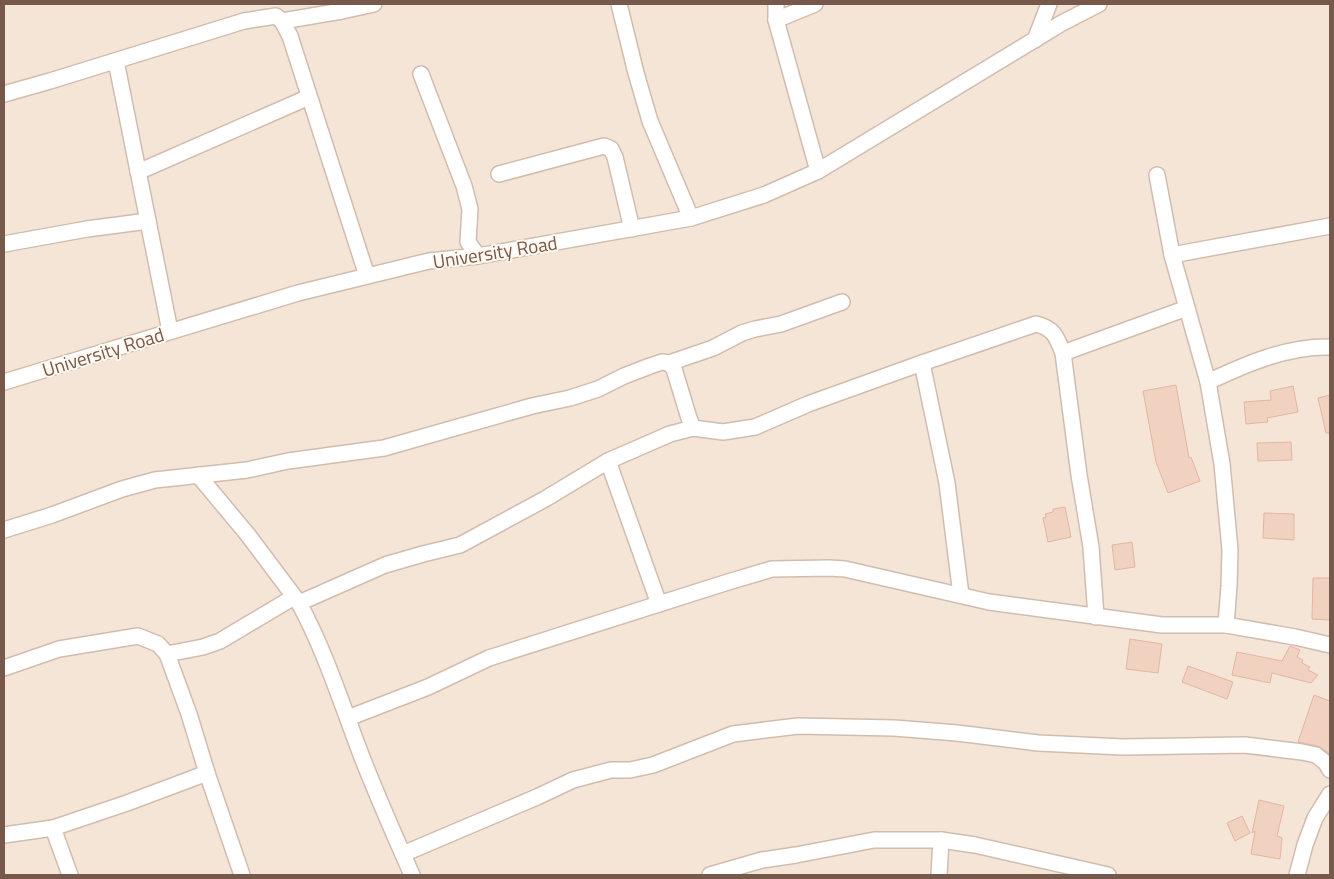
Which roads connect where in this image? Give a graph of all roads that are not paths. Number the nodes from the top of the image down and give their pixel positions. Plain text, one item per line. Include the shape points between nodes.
1 (374, 4) edge
2 (619, 4) edge
3 (776, 4) edge
4 (815, 4) edge
5 (1049, 4) edge
6 (1099, 4) edge
7 (776, 20) junction
8 (282, 21) junction
9 (1035, 40) junction
10 (116, 61) junction
11 (421, 74) dead end
12 (4, 94) edge
13 (309, 97) junction
14 (818, 171) junction
15 (138, 172) junction
16 (498, 174) dead end
17 (1157, 175) dead end
18 (691, 218) junction
19 (148, 222) junction
20 (1330, 226) edge
21 (632, 229) junction
22 (4, 244) edge
23 (1172, 255) junction
24 (478, 256) junction
25 (367, 276) junction
26 (842, 302) dead end
27 (1187, 308) junction
28 (170, 331) junction
29 (1330, 347) edge
30 (1064, 353) junction
31 (669, 363) junction
32 (922, 363) junction
33 (4, 382) edge
34 (1208, 382) junction
35 (693, 428) junction
36 (608, 461) junction
37 (198, 475) junction
38 (4, 530) edge
39 (961, 595) junction
40 (297, 600) junction
41 (659, 604) junction
42 (1096, 616) junction
43 (1226, 626) junction
44 (1330, 645) edge
45 (166, 654) junction
46 (4, 668) edge
47 (348, 718) junction
48 (1330, 770) edge
49 (207, 773) junction
50 (1330, 794) edge
51 (53, 828) junction
52 (4, 835) edge
53 (941, 840) junction
54 (403, 854) junction
55 (70, 875) edge
56 (242, 875) edge
57 (412, 875) edge
58 (710, 875) edge
59 (939, 875) edge
60 (1108, 875) edge
61 (1297, 875) edge

1 - 8 street
2 - 18 street via 650,122
3 - 7 street
4 - 7 street
5 - 9 street
6 - 9 street, University Road
7 - 14 street
8 - 10 street via 276,16 244,21
8 - 13 street via 290,36
9 - 14 street, University Road
10 - 12 street
10 - 15 street
11 - 24 street via 464,186 470,209 468,242
13 - 15 street
13 - 25 street
14 - 18 street, University Road via 764,195
15 - 19 street
16 - 21 street via 604,146 611,149 615,157
17 - 23 street
18 - 21 street, University Road
19 - 22 street
19 - 28 street
20 - 23 street
21 - 24 street, University Road
23 - 27 street
24 - 25 street, University Road via 429,261
25 - 28 street, University Road via 298,292
26 - 31 street via 781,324 748,331 713,348
27 - 30 street
27 - 34 street
28 - 33 street, University Road
29 - 34 street via 1288,351
30 - 32 street via 1052,331 1036,324
30 - 42 street via 1078,475 1091,547
31 - 35 street via 674,369
31 - 37 street via 650,366 570,398 384,448
32 - 35 street via 808,404 755,427 723,432
32 - 39 street via 947,483
34 - 43 street via 1222,464 1230,550
35 - 36 street via 670,434
36 - 40 street via 460,545 385,565 331,590
36 - 41 street
37 - 38 street via 155,480 122,489
37 - 40 street
39 - 41 street via 845,569 782,568
39 - 42 street via 989,602
40 - 45 street via 220,641
40 - 47 street via 317,639
41 - 47 street via 489,658
42 - 43 street via 1162,625
43 - 44 street
45 - 46 street via 158,644 138,636 59,649
45 - 49 street
47 - 54 street
48 - 54 street via 1316,755 1245,745 1038,743 894,728 798,726 733,734 653,765 611,770 573,780
49 - 51 street
49 - 56 street
50 - 61 street via 1315,818
51 - 52 street
51 - 55 street
53 - 58 street via 874,840 762,860
53 - 59 street
53 - 60 street
54 - 57 street

